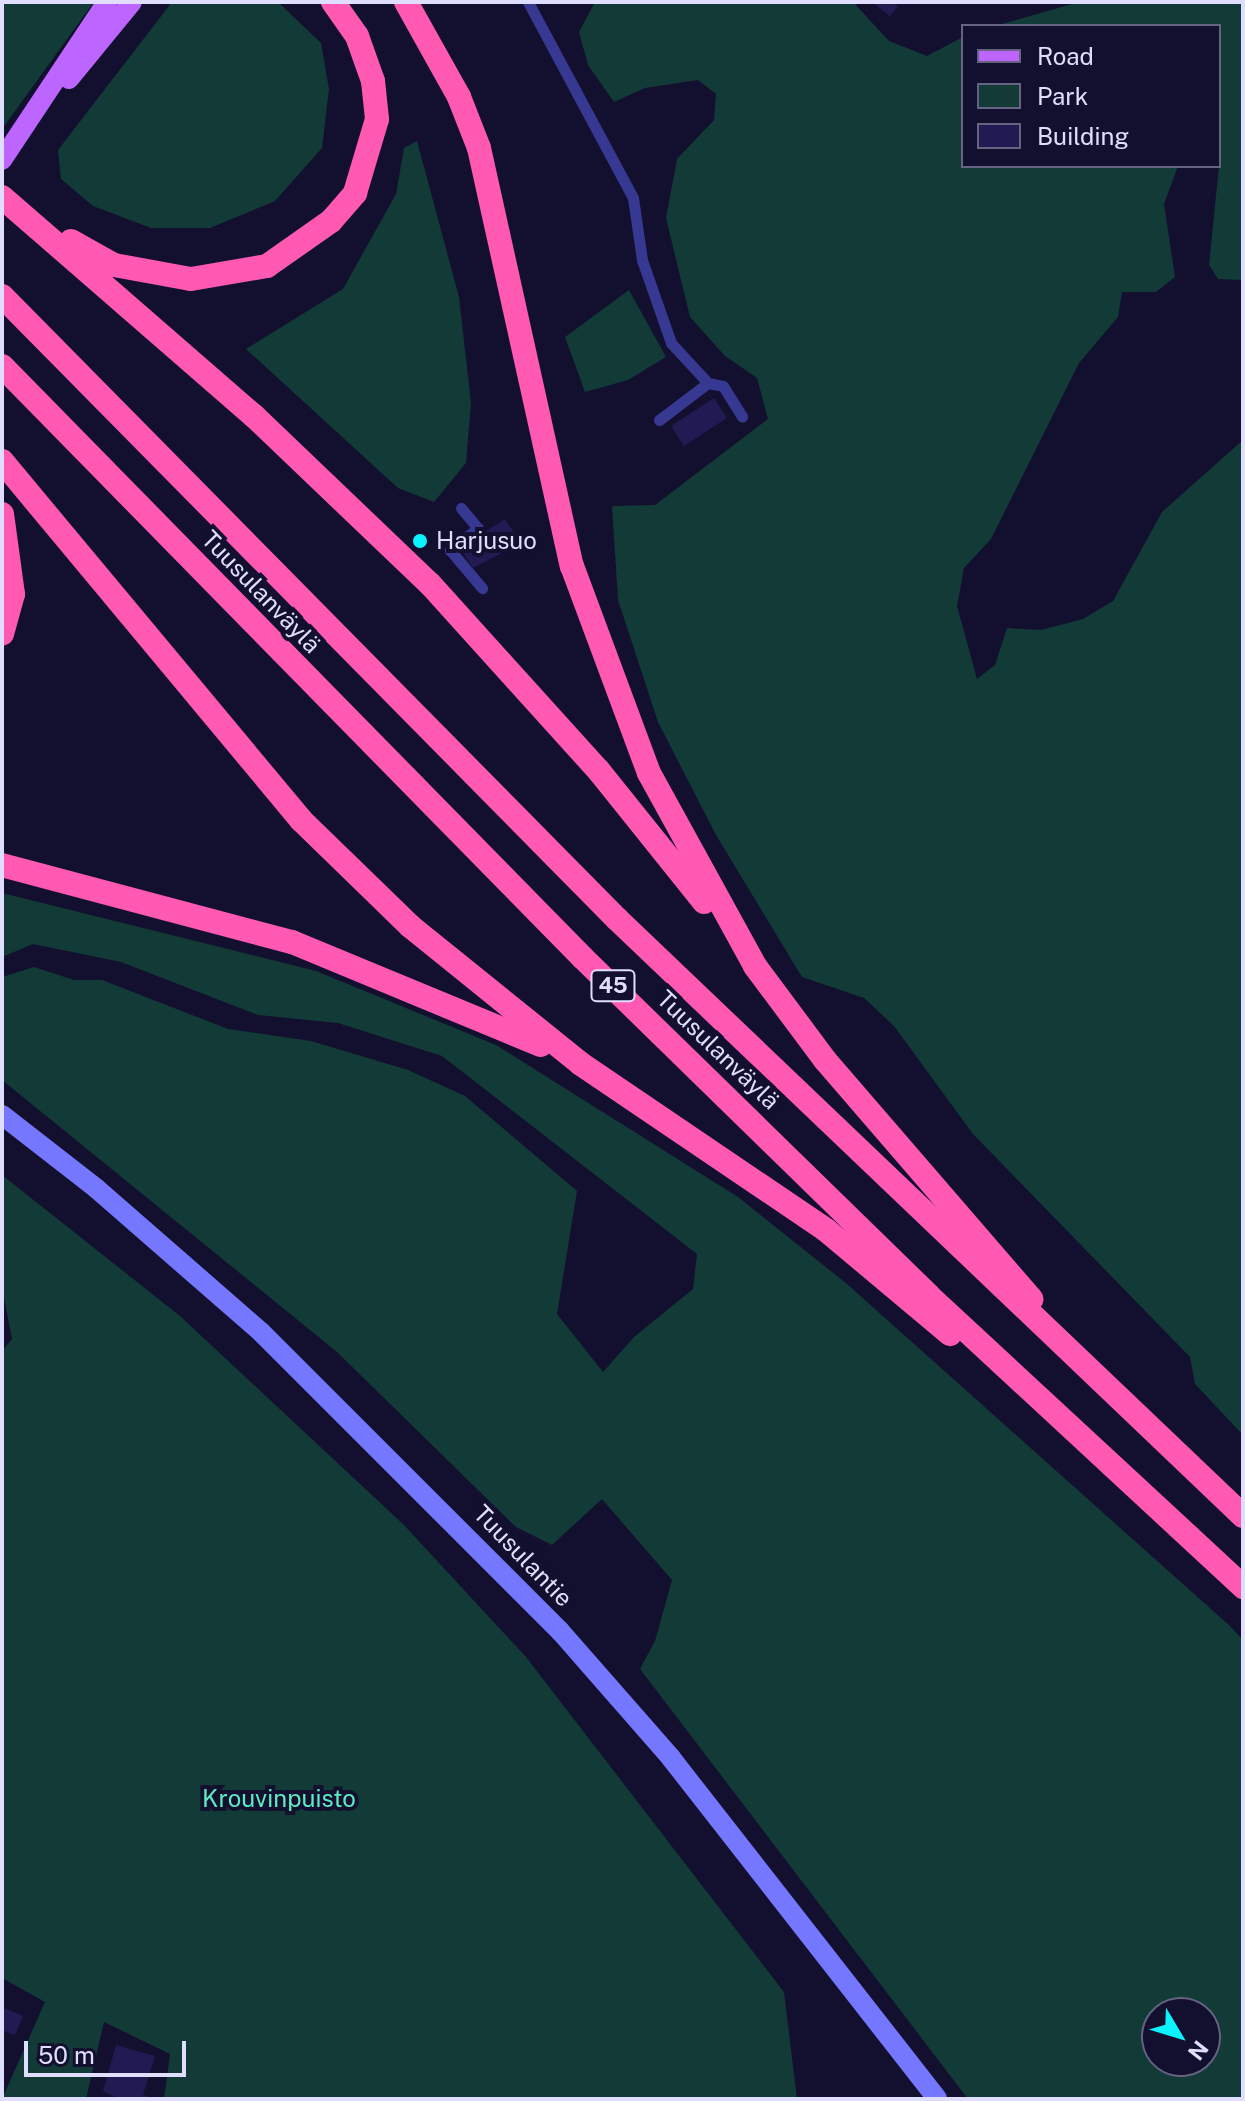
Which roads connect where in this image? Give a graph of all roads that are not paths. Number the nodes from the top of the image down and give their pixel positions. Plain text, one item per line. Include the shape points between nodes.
1 (107, 2) edge
2 (132, 2) edge
3 (333, 2) edge
4 (406, 2) edge
5 (528, 2) edge
6 (7, 153) edge
7 (2, 197) edge
8 (31, 219) junction
9 (2, 296) edge
10 (2, 366) edge
11 (708, 383) junction
12 (742, 417) dead end
13 (659, 420) dead end
14 (2, 461) edge
15 (461, 508) dead end
16 (2, 514) edge
17 (482, 588) dead end
18 (2, 634) edge
19 (2, 865) edge
20 (755, 966) junction
21 (581, 1064) junction
22 (2, 1115) edge
23 (1116, 1397) junction
24 (1070, 1425) junction
25 (1243, 1516) edge
26 (1243, 1587) edge
27 (937, 2099) edge

1 - 6 main road
2 - 6 main road
3 - 8 highway via 357,36 373,81 377,119 355,193 303,247 267,266 230,275 155,276 114,265
4 - 20 highway via 459,97 479,148 547,471 603,659 649,773
5 - 11 lane via 633,198 642,260 671,343
7 - 8 highway
8 - 20 highway via 254,416 430,584 599,771
9 - 23 highway, Tuusulanväylä / 45 via 617,919
10 - 24 highway, Tuusulanväylä / 45 via 583,958
11 - 12 lane via 723,386
11 - 13 lane
14 - 21 highway via 301,820 410,926
15 - 17 lane via 478,528 450,550
16 - 18 highway via 13,594
19 - 21 highway via 292,942
20 - 23 highway via 825,1060
21 - 24 highway via 826,1230
22 - 27 main road, Tuusulantie via 97,1189 261,1332 550,1621 671,1758
23 - 25 highway, Tuusulanväylä / 45
24 - 26 highway, Tuusulanväylä / 45

